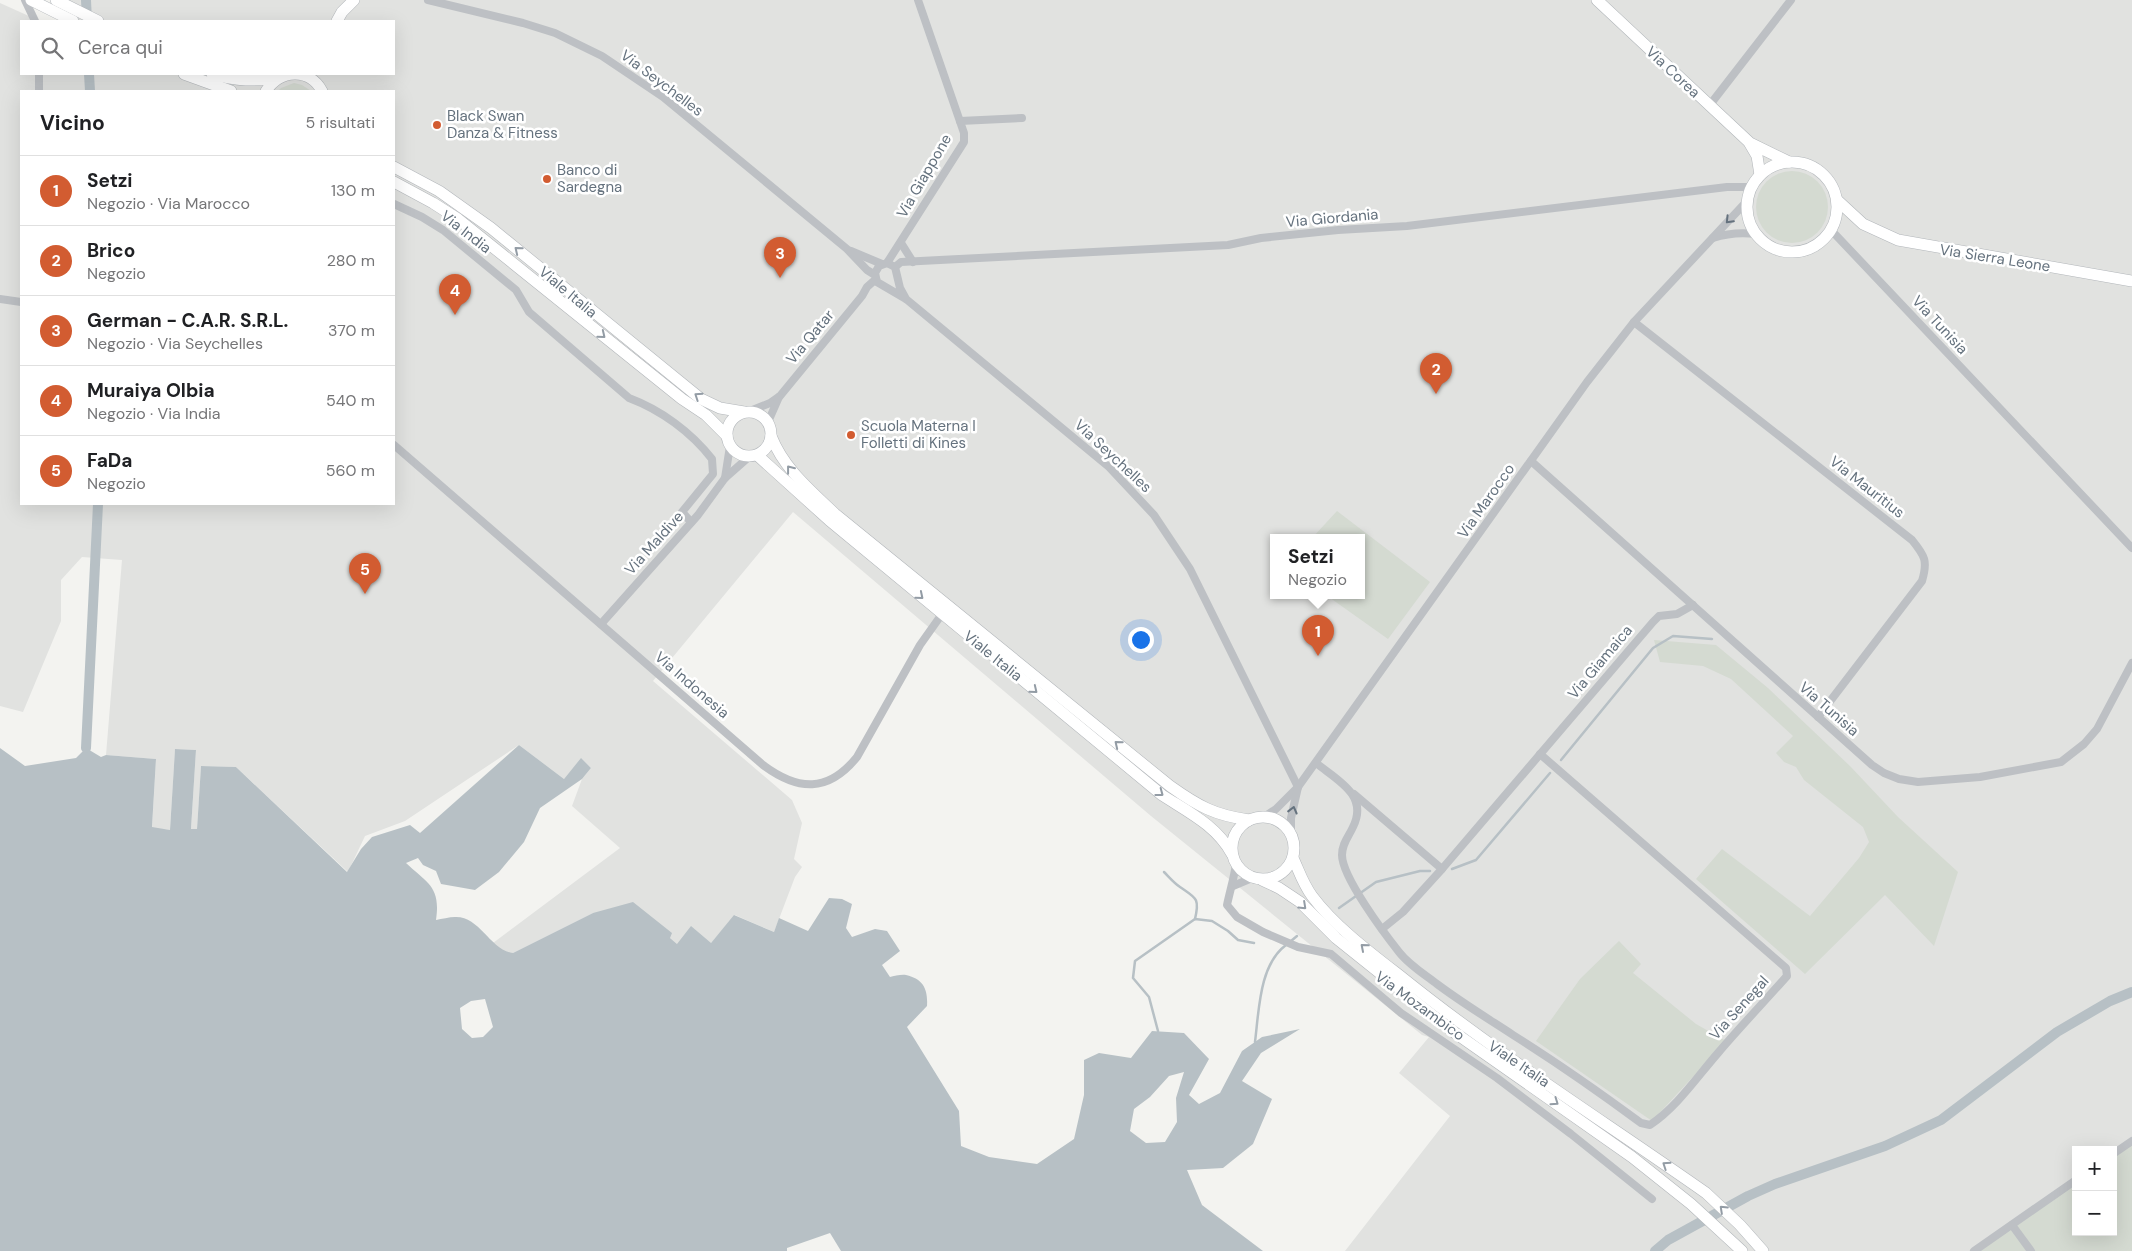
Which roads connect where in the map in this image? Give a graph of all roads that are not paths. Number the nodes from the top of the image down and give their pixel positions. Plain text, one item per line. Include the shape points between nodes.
1 (24, 0) edge
2 (31, 0) edge
3 (56, 0) edge
4 (344, 0) edge
5 (354, 0) edge
6 (428, 0) edge
7 (918, 0) edge
8 (1597, 0) edge
9 (1791, 0) edge
10 (339, 17) edge
11 (71, 18) edge
12 (34, 20) edge
13 (89, 20) edge
14 (39, 75) edge
15 (187, 75) edge
16 (216, 75) edge
17 (286, 75) edge
18 (321, 75) edge
19 (39, 90) edge
20 (228, 90) edge
21 (267, 90) edge
22 (321, 90) edge
23 (1709, 106) junction
24 (1022, 118) dead end
25 (960, 121) junction
26 (1750, 143) junction
27 (1789, 162) junction
28 (395, 168) edge
29 (1760, 175) junction
30 (395, 183) edge
31 (1752, 187) junction
32 (1748, 200) junction
33 (1837, 200) junction
34 (395, 204) edge
35 (1863, 224) junction
36 (1833, 226) junction
37 (1756, 234) junction
38 (1709, 240) junction
39 (901, 243) junction
40 (847, 249) junction
41 (913, 262) junction
42 (884, 264) junction
43 (896, 273) junction
44 (2132, 280) edge
45 (879, 281) junction
46 (906, 299) junction
47 (0, 300) edge
48 (20, 302) edge
49 (1634, 322) junction
50 (780, 396) junction
51 (747, 411) junction
52 (768, 422) junction
53 (771, 436) junction
54 (728, 441) junction
55 (395, 446) edge
56 (753, 455) junction
57 (1531, 460) junction
58 (725, 478) junction
59 (692, 522) junction
60 (2132, 548) edge
61 (1693, 605) junction
62 (942, 614) junction
63 (601, 624) junction
64 (2132, 663) edge
65 (1818, 717) junction
66 (1540, 754) junction
67 (1316, 763) junction
68 (1298, 787) junction
69 (1352, 792) junction
70 (1264, 817) junction
71 (1249, 820) junction
72 (1291, 833) junction
73 (1293, 858) junction
74 (1234, 859) junction
75 (1442, 868) junction
76 (1257, 879) junction
77 (1233, 886) junction
78 (1382, 928) junction
79 (2132, 1141) edge
80 (2117, 1151) edge
81 (2072, 1183) edge
82 (1652, 1199) dead end
83 (2012, 1225) junction
84 (1742, 1251) edge
85 (1763, 1251) edge
86 (1974, 1251) edge
87 (2031, 1251) edge

1 - 12 street
2 - 11 main road
3 - 11 main road
4 - 10 main road
5 - 10 main road
6 - 40 street, Via Seychelles via 523,23 602,56 663,98
7 - 25 street, Via Giappone
8 - 23 main road, Via Corea
9 - 23 street
11 - 13 main road
14 - 19 street
15 - 20 main road
16 - 17 main road via 241,81
17 - 21 main road via 271,83
17 - 22 main road via 304,75
18 - 22 main road
23 - 26 main road, Via Corea
24 - 25 street, Via Giappone
25 - 39 street, Via Giappone via 964,142
26 - 27 main road
26 - 29 main road via 1757,156
27 - 29 main road via 1773,166
27 - 33 main road via 1806,164 1822,174 1832,186
51 -> 28 main road, Viale Italia via 720,408 701,399 491,228 439,191
29 - 31 main road
30 -> 54 main road, Viale Italia via 433,203 484,239 706,415
31 - 32 main road
31 - 41 street, Via Giordania via 1407,226 1262,238 1228,245
32 - 37 main road via 1748,214
32 -> 38 street, Via Marocco
33 - 35 main road, Via Sierra Leone
33 - 36 main road
34 - 59 street, Via India via 443,230 516,290 529,312 629,398 646,404 696,440 712,459 713,474 682,512
35 - 36 main road, Via Sierra Leone
35 - 44 main road, Via Sierra Leone via 1898,240 1919,245
36 - 37 main road via 1820,243 1807,250 1792,252 1766,244
36 - 60 street, Via Tunisia
37 - 38 street via 1727,233
38 - 49 street, Via Marocco
39 - 41 street
39 - 42 street, Via Giappone
39 - 43 street, Via Giappone
40 - 42 street, Via Seychelles
40 - 45 street, Via Seychelles
41 - 43 street, Via Giordania via 901,262
42 - 43 street, Via Seychelles
42 - 45 street, Via Giappone via 877,268
43 - 45 street, Via Giordania via 892,284
43 - 46 street, Via Seychelles
45 - 46 street, Via Seychelles
45 - 50 street, Via Qatar via 867,287
46 - 68 street, Via Seychelles via 1109,467 1154,515 1190,569
47 - 48 street
49 - 57 street, Via Marocco
49 - 65 street, Via Mauritius via 1912,540 1923,553 1926,565 1922,581
50 - 51 street
50 - 52 street
51 - 52 main road via 762,415
51 - 54 main road via 730,421 726,430
52 - 53 main road
53 - 56 main road via 768,446
71 -> 53 main road, Viale Italia via 1206,810 1170,786 835,514 795,475 782,459
54 - 56 main road via 740,454
54 - 58 street, Via Maldive
55 - 63 street, Via Indonesia
56 - 58 street, Via Maldive
56 -> 62 main road, Viale Italia
57 - 61 street, Via Tunisia
57 - 67 street, Via Marocco
58 - 59 street, Via Maldive
59 - 63 street, Via Maldive
61 - 65 street, Via Tunisia
61 - 66 street, Via Giamaica via 1677,614 1659,616
62 - 63 street, Via Indonesia via 920,645 850,766 829,781 804,784 788,781 763,765
62 -> 74 main road, Viale Italia via 1162,795 1217,832
64 - 65 street, Via Tunisia via 2097,729 2061,762 1980,777 1918,782 1884,774
66 - 75 street
66 - 78 street, Via Senegal via 1786,968 1787,976 1688,1089 1657,1120 1650,1125 1641,1123 1432,980 1400,953
67 - 68 street, Via Marocco
67 - 69 street
68 - 70 street, Via Marocco
72 -> 68 street, Via Marocco
69 - 75 street
69 - 78 street, Via Senegal via 1358,815 1344,842 1344,868
70 - 71 main road
70 - 72 main road via 1280,821
71 - 74 main road via 1235,834 1232,844
72 - 73 main road via 1295,850
73 - 76 main road via 1289,868 1281,874 1272,879
85 -> 73 main road, Viale Italia via 1706,1193 1457,1022 1365,948 1312,896
74 - 76 main road via 1242,872
74 - 77 street, Via Mozambico
75 - 78 street via 1403,912
76 - 77 street
76 -> 84 main road, Viale Italia via 1300,902 1336,938 1451,1030 1632,1157 1691,1204
77 - 82 street, Via Mozambico via 1227,905 1237,917 1284,942 1331,954 1401,1013 1497,1078
79 - 80 street
81 - 83 street
83 - 86 street
83 - 87 street

